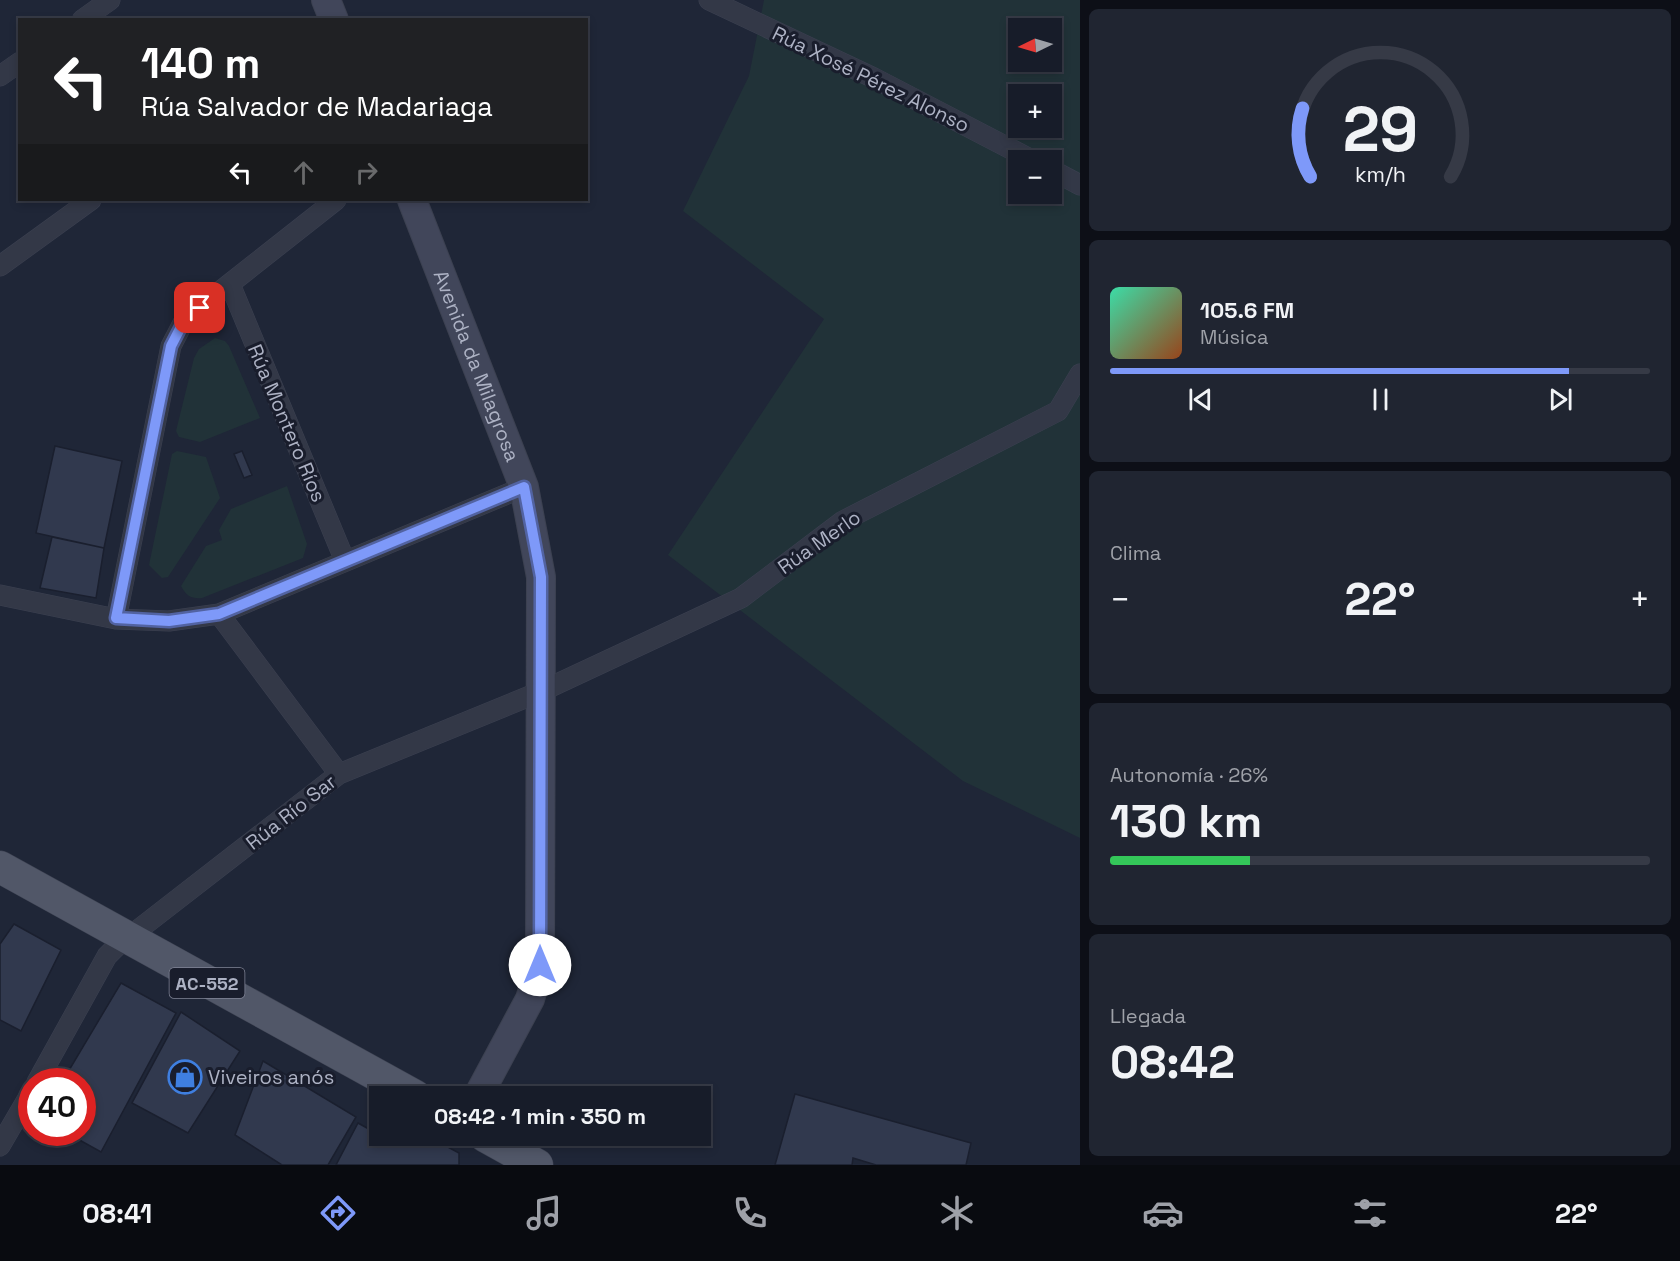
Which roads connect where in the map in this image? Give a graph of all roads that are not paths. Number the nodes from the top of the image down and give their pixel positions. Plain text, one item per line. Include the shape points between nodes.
1 (110, 0) edge
2 (326, 0) edge
3 (709, 0) edge
4 (85, 18) edge
5 (333, 18) edge
6 (18, 63) edge
7 (0, 76) edge
8 (1013, 150) edge
9 (1062, 175) edge
10 (1080, 185) edge
11 (90, 201) edge
12 (335, 201) edge
13 (412, 201) edge
14 (0, 266) edge
15 (230, 284) junction
16 (1080, 374) edge
17 (524, 487) junction
18 (345, 561) junction
19 (0, 595) edge
20 (219, 614) junction
21 (116, 618) junction
22 (542, 692) junction
23 (339, 774) junction
24 (0, 867) edge
25 (128, 939) junction
26 (45, 1068) edge
27 (396, 1086) edge
28 (483, 1086) edge
29 (18, 1112) edge
30 (2, 1137) edge
31 (503, 1146) edge
32 (537, 1165) edge

1 - 4 street
2 - 5 street
3 - 8 street, Rúa Xosé Pérez Alonso via 874,78
6 - 7 street
9 - 10 street
11 - 14 street
12 - 15 street
13 - 17 street, Avenida da Milagrosa
15 - 18 street, Rúa Montero Ríos
15 - 21 street via 185,319 171,346
16 - 22 street, Rúa Merlo via 1058,411 843,521 741,598
17 - 18 street
17 - 22 street, Avenida da Milagrosa via 541,577
18 - 20 street
19 - 21 street
20 - 21 street via 169,621
20 - 23 street
22 - 23 street, Rúa Río Sar
22 - 28 street, Avenida da Milagrosa via 540,965 530,999
23 - 25 street, Rúa Río Sar
24 - 25 main road, AC-552
25 - 26 street, Rúa Río Sar via 107,956
25 - 27 main road, AC-552
29 - 30 street
31 - 32 main road

